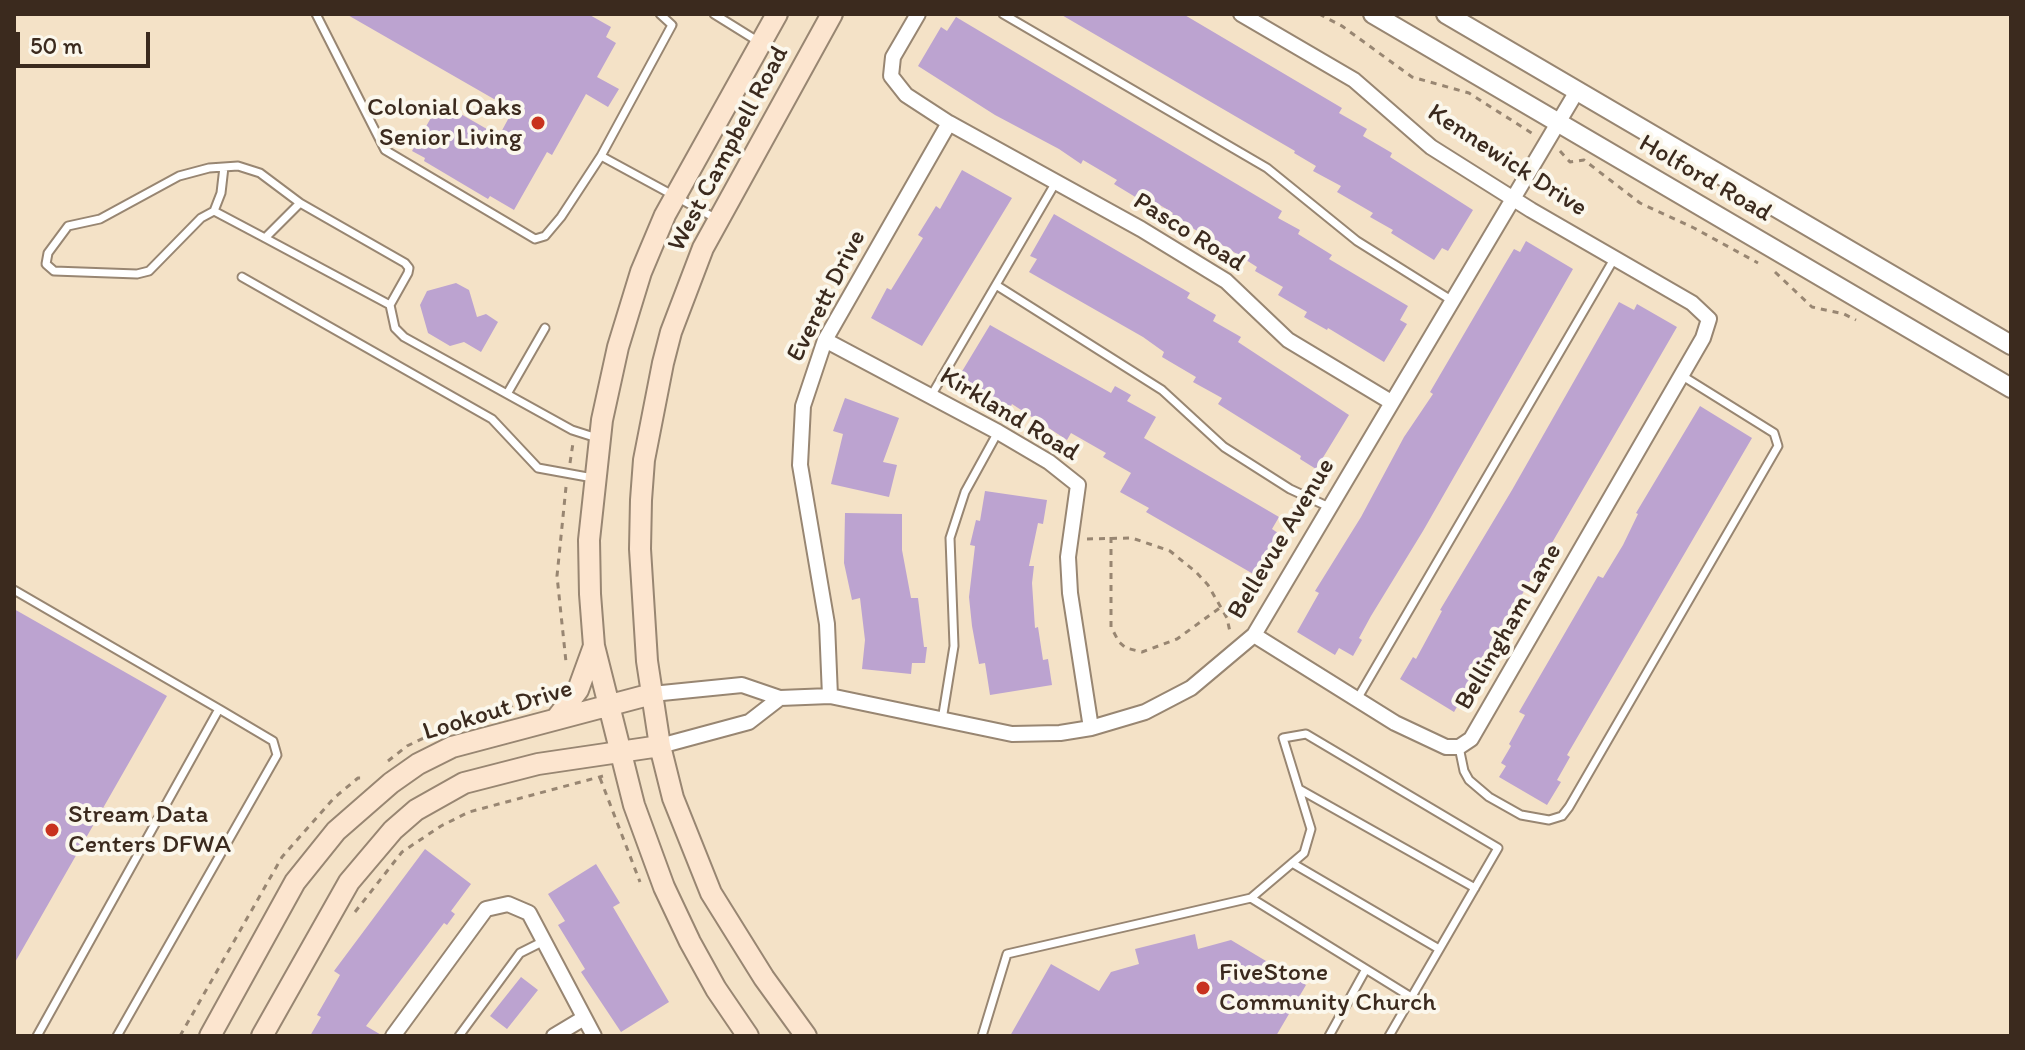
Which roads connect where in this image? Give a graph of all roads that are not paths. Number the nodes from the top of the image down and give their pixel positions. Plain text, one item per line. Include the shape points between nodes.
1 (316, 14) edge
2 (660, 14) edge
3 (714, 14) edge
4 (777, 14) edge
5 (832, 14) edge
6 (918, 14) edge
7 (1003, 14) edge
8 (1241, 14) edge
9 (1373, 14) edge
10 (1446, 14) edge
11 (761, 43) junction
12 (1577, 91) junction
13 (949, 123) junction
14 (1558, 123) junction
15 (601, 156) junction
16 (224, 167) junction
17 (1056, 182) junction
18 (676, 195) junction
19 (1512, 198) junction
20 (300, 203) junction
21 (214, 211) junction
22 (717, 219) junction
23 (265, 238) junction
24 (1615, 257) junction
25 (242, 277) dead end
26 (996, 285) junction
27 (1451, 300) junction
28 (390, 305) junction
29 (1709, 319) joint
30 (545, 328) dead end
31 (825, 340) junction
32 (2011, 345) edge
33 (1681, 375) junction
34 (2011, 388) edge
35 (507, 394) junction
36 (931, 396) junction
37 (1391, 402) junction
38 (998, 432) junction
39 (600, 439) junction
40 (595, 478) junction
41 (1330, 508) junction
42 (14, 590) edge
43 (1254, 635) junction
44 (594, 646) junction
45 (652, 694) junction
46 (830, 696) junction
47 (780, 698) junction
48 (1356, 701) junction
49 (607, 704) junction
50 (219, 709) junction
51 (556, 719) junction
52 (942, 720) junction
53 (1091, 728) junction
54 (660, 746) junction
55 (1459, 747) junction
56 (620, 751) junction
57 (1299, 789) junction
58 (1292, 863) junction
59 (1475, 888) junction
60 (1251, 898) junction
61 (544, 941) junction
62 (1439, 949) junction
63 (1366, 969) junction
64 (1411, 997) junction
65 (584, 1018) junction
66 (37, 1036) edge
67 (117, 1036) edge
68 (210, 1036) edge
69 (262, 1036) edge
70 (393, 1036) edge
71 (459, 1036) edge
72 (554, 1036) edge
73 (594, 1036) edge
74 (748, 1036) edge
75 (806, 1036) edge
76 (982, 1036) edge
77 (1329, 1036) edge
78 (1389, 1036) edge

1 - 15 lane via 385,150 535,239 545,236 561,217
2 - 15 lane via 672,25
3 - 11 lane
4 - 11 main road, West Campbell Road
5 - 22 main road, West Campbell Road
6 - 13 street, Pasco Road via 893,57 891,76 906,95
7 - 27 lane via 1267,168 1370,250
8 - 19 street, Kennewick Drive via 1354,80 1431,147
9 - 14 street, Holford Road
10 - 12 street, Holford Road
11 - 18 main road, West Campbell Road
12 - 14 street, Bellevue Avenue
12 - 32 street, Holford Road
13 - 17 street, Pasco Road
13 - 31 street, Everett Drive
14 - 19 street, Bellevue Avenue
14 - 34 street, Holford Road
15 - 18 lane
16 - 20 lane via 260,173
16 - 21 lane
16 - 21 lane via 179,176 100,219 68,226 46,264 54,271 149,271
17 - 26 lane
17 - 37 street, Pasco Road via 1226,281 1288,340
18 - 22 lane
18 - 39 main road, West Campbell Road via 632,299
19 - 24 street, Kennewick Drive
19 - 27 street, Bellevue Avenue
20 - 23 lane
20 - 28 lane via 405,263 408,273
21 - 23 lane
22 - 45 main road, West Campbell Road via 671,332 644,460 640,549
23 - 28 lane
24 - 29 street, Kennewick Drive
24 - 48 lane
25 - 40 lane via 492,419 538,468
26 - 36 lane
26 - 41 lane via 1162,390 1224,447
27 - 37 street, Bellevue Avenue
28 - 35 lane via 395,328 404,337
29 - 33 street, Bellingham Lane
30 - 35 lane
31 - 36 street, Kirkland Road
31 - 46 street, Everett Drive via 803,406 800,465 827,624
33 - 55 street, Bellingham Lane via 1479,729
33 - 55 lane via 1774,433 1778,446 1569,807 1549,820 1521,815 1469,780
35 - 39 lane via 572,430
36 - 38 street, Kirkland Road
37 - 41 street, Bellevue Avenue
38 - 52 lane via 965,492 950,538 954,646
38 - 53 street, Kirkland Road via 1078,485 1068,557
39 - 40 main road, West Campbell Road
40 - 44 main road, West Campbell Road via 589,562
41 - 43 street, Bellevue Avenue
42 - 50 lane
43 - 48 street, Bellingham Lane
43 - 53 street, Bellevue Avenue via 1191,688 1145,712
44 - 49 main road, West Campbell Road
44 - 51 main road via 578,690
45 - 47 street, Bellevue Avenue via 742,685
45 - 49 main road, Lookout Drive
45 - 54 main road, West Campbell Road
46 - 47 street, Bellevue Avenue
46 - 52 street, Bellevue Avenue
47 - 54 street via 749,722
48 - 55 street, Bellingham Lane via 1446,747
49 - 51 main road, Lookout Drive
49 - 56 main road, West Campbell Road
50 - 66 lane
50 - 67 lane via 273,741 277,755
51 - 68 main road, Lookout Drive via 452,747 418,764 355,814 295,882
52 - 53 street, Bellevue Avenue via 1012,734
54 - 56 main road
54 - 75 main road, West Campbell Road via 673,798 711,893
56 - 69 main road via 464,783 416,810 349,882
56 - 74 main road, West Campbell Road via 664,887 716,989
57 - 58 lane via 1311,829 1304,853
57 - 59 lane
57 - 59 lane via 1283,738 1306,734 1498,848
58 - 60 lane
58 - 62 lane
59 - 62 lane
60 - 63 lane
60 - 76 lane via 1007,954
61 - 65 street
61 - 70 street via 529,913 508,904 486,909
61 - 71 lane via 520,953
62 - 64 lane
63 - 64 lane
63 - 77 lane
64 - 78 lane
65 - 72 street
65 - 73 street

